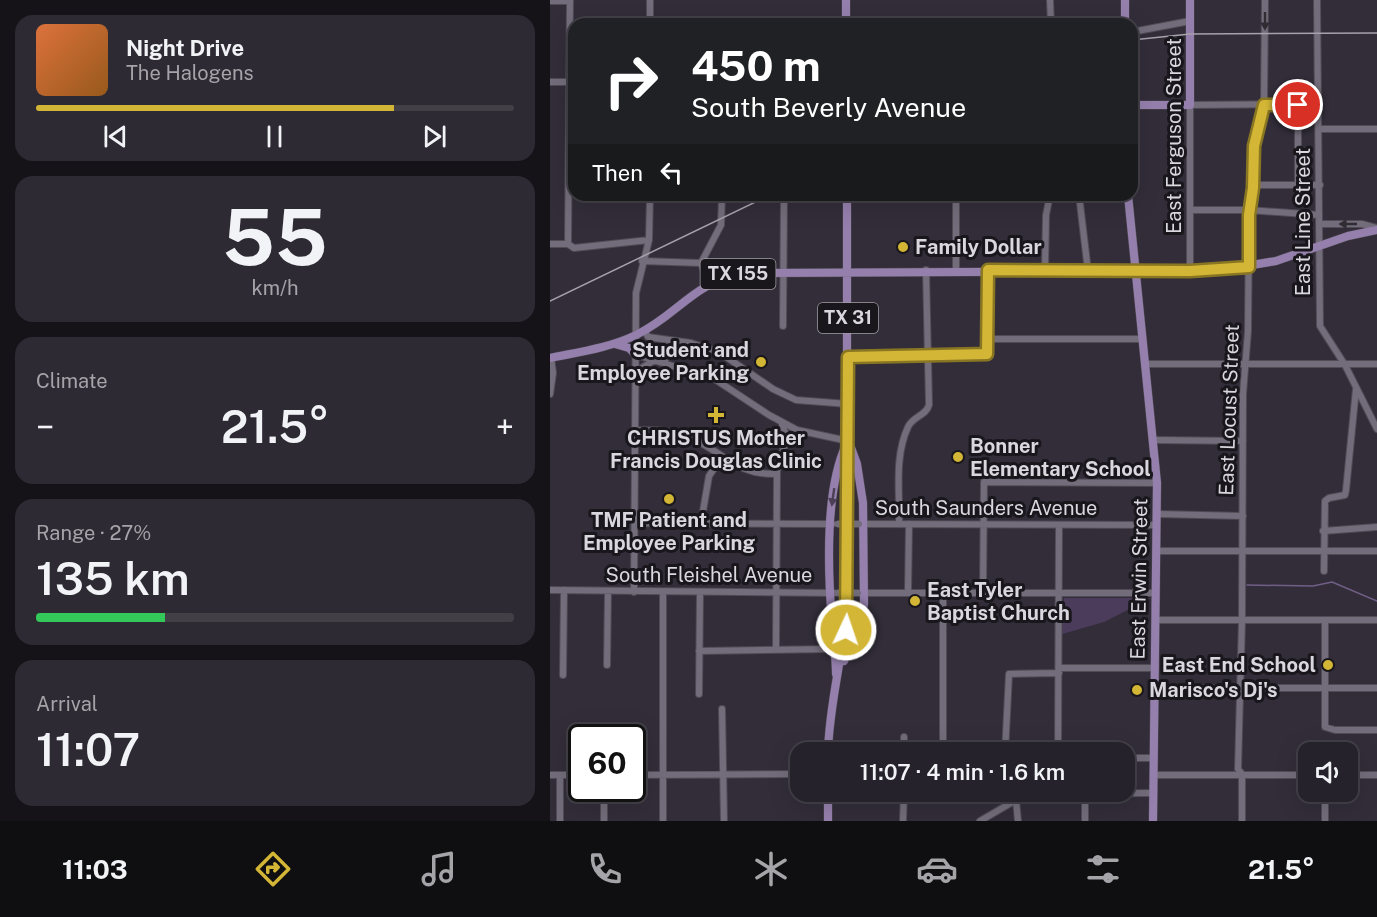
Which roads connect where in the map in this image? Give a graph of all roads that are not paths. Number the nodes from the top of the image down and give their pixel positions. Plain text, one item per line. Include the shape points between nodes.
1 (570, 0) edge
2 (650, 0) edge
3 (846, 0) edge
4 (1050, 0) edge
5 (1125, 0) edge
6 (1190, 0) edge
7 (1265, 0) edge
8 (1317, 0) edge
9 (550, 1) edge
10 (571, 18) edge
11 (650, 18) edge
12 (846, 18) edge
13 (1051, 18) edge
14 (1125, 18) edge
15 (1190, 21) junction
16 (1138, 31) edge
17 (550, 82) edge
18 (568, 82) edge
19 (1319, 104) junction
20 (1138, 105) edge
21 (1190, 105) junction
22 (1264, 105) junction
23 (1298, 105) junction
24 (1320, 129) junction
25 (1376, 129) edge
26 (1254, 185) junction
27 (1298, 185) junction
28 (1320, 185) junction
29 (570, 201) edge
30 (650, 201) edge
31 (722, 201) edge
32 (784, 201) edge
33 (847, 201) edge
34 (956, 201) edge
35 (1049, 201) edge
36 (1080, 201) edge
37 (1129, 201) edge
38 (1190, 210) junction
39 (1249, 210) junction
40 (1319, 215) junction
41 (1319, 224) junction
42 (1376, 229) edge
43 (649, 240) junction
44 (550, 244) edge
45 (568, 244) junction
46 (1320, 246) junction
47 (643, 261) junction
48 (701, 263) junction
49 (1249, 267) junction
50 (926, 270) junction
51 (956, 270) junction
52 (988, 270) junction
53 (1045, 270) junction
54 (782, 271) junction
55 (848, 271) junction
56 (1088, 271) junction
57 (1136, 271) junction
58 (1190, 271) junction
59 (709, 284) junction
60 (783, 326) dead end
61 (645, 331) junction
62 (636, 335) junction
63 (987, 339) junction
64 (1143, 339) junction
65 (669, 341) junction
66 (614, 343) junction
67 (636, 355) junction
68 (927, 355) junction
69 (848, 357) junction
70 (551, 358) edge
71 (656, 360) junction
72 (665, 362) junction
73 (1146, 364) junction
74 (1246, 364) junction
75 (1345, 364) junction
76 (1376, 364) edge
77 (636, 379) junction
78 (1357, 388) junction
79 (550, 394) edge
80 (848, 404) junction
81 (781, 422) junction
82 (1376, 429) edge
83 (636, 430) junction
84 (797, 430) junction
85 (787, 437) junction
86 (1153, 440) junction
87 (848, 441) junction
88 (1243, 441) junction
89 (722, 457) junction
90 (776, 474) junction
91 (1157, 483) junction
92 (1157, 514) junction
93 (1243, 516) junction
94 (635, 523) junction
95 (701, 523) junction
96 (776, 523) junction
97 (834, 524) junction
98 (861, 524) junction
99 (899, 524) junction
100 (908, 524) junction
101 (984, 524) junction
102 (1059, 525) junction
103 (1157, 525) junction
104 (1376, 527) edge
105 (1323, 531) junction
106 (1376, 551) edge
107 (1157, 552) junction
108 (1242, 552) junction
109 (1323, 552) junction
110 (1324, 571) dead end
111 (550, 590) edge
112 (564, 590) junction
113 (608, 591) junction
114 (634, 592) junction
115 (663, 592) junction
116 (700, 593) junction
117 (776, 593) junction
118 (834, 593) junction
119 (861, 593) junction
120 (908, 593) junction
121 (943, 593) junction
122 (983, 593) junction
123 (1058, 593) junction
124 (1156, 593) junction
125 (1156, 620) junction
126 (1242, 620) junction
127 (1325, 620) junction
128 (1376, 620) edge
129 (834, 649) junction
130 (776, 650) junction
131 (699, 651) junction
132 (841, 664) junction
133 (607, 665) dead end
134 (1155, 668) junction
135 (1059, 670) junction
136 (563, 675) dead end
137 (1155, 688) junction
138 (1241, 688) junction
139 (1376, 688) edge
140 (1324, 689) junction
141 (699, 694) dead end
142 (835, 695) junction
143 (722, 709) dead end
144 (1376, 730) edge
145 (904, 737) dead end
146 (829, 742) edge
147 (904, 742) edge
148 (943, 742) edge
149 (1006, 742) edge
150 (1058, 742) edge
151 (1135, 758) edge
152 (1153, 758) junction
153 (663, 774) junction
154 (723, 774) junction
155 (790, 774) edge
156 (1242, 774) junction
157 (550, 775) edge
158 (560, 775) junction
159 (568, 775) edge
160 (646, 775) edge
161 (1153, 775) junction
162 (1298, 775) edge
163 (1358, 775) edge
164 (1376, 775) edge
165 (1135, 793) edge
166 (1153, 793) junction
167 (604, 802) edge
168 (828, 802) edge
169 (904, 802) edge
170 (1013, 802) edge
171 (1016, 802) edge
172 (1085, 802) edge
173 (1325, 802) edge
174 (560, 821) edge
175 (604, 821) edge
176 (663, 821) edge
177 (724, 821) edge
178 (828, 821) edge
179 (903, 821) edge
180 (980, 821) edge
181 (1018, 821) edge
182 (1085, 821) edge
183 (1153, 821) edge
184 (1242, 821) edge
185 (1325, 821) edge

1 - 9 street
1 - 10 street
2 - 11 street
3 - 12 main road
4 - 13 street
5 - 14 main road
6 - 15 main road, East Ferguson Street
7 -> 22 street, East Locust Street
8 - 19 street, East Line Street
15 - 16 street
15 - 21 main road, East Ferguson Street
17 - 18 street
19 - 23 street
19 - 24 street, East Line Street
20 - 21 main road
21 - 22 street
21 - 38 street, East Ferguson Street
22 - 23 street
22 - 26 street, East Locust Street via 1254,146
23 - 27 street
24 - 25 street
24 - 28 street, East Line Street
26 - 27 street
26 - 39 street, East Locust Street
27 - 28 street
28 - 40 street, East Line Street
29 - 45 street
30 - 43 street
31 - 48 street via 721,225
32 - 54 street
33 - 55 main road, TX 31
34 - 51 street
35 - 53 street
36 - 56 street
37 - 57 main road, East Erwin Street
38 - 39 street
38 - 58 street, East Ferguson Street
39 - 40 street
39 - 49 street, East Locust Street
40 - 41 street, East Line Street
42 -> 41 street via 1362,224
41 - 46 street, East Line Street
42 - 46 main road
43 - 45 street via 574,248
43 - 47 street
44 - 45 street
46 - 49 main road
46 - 75 street, East Line Street via 1320,326
47 - 48 street
47 - 62 street via 637,287
48 - 59 street
49 - 58 main road
49 - 74 street, East Locust Street
50 - 51 main road
50 - 55 main road
50 - 68 street
51 - 52 main road
52 - 53 main road
52 - 63 street
53 - 56 main road
54 - 55 main road, TX 155
54 - 59 main road, TX 155 via 737,274
54 - 60 street
55 - 69 main road, TX 31
56 - 57 main road
57 - 58 main road
57 - 64 main road, East Erwin Street
59 - 61 main road, TX 155
61 - 62 main road, TX 155
61 - 65 street via 648,337
62 - 66 main road, TX 155
62 - 67 street
63 - 64 street
63 - 68 street via 987,354
64 - 73 main road, East Erwin Street
65 - 72 street
65 - 80 street via 719,352 796,400
66 - 67 main road
66 - 70 main road, TX 155
67 - 71 street
67 - 77 street
68 - 69 street
68 - 99 street via 929,408 911,422 900,450
69 - 80 main road, TX 31
70 - 79 street
71 - 72 street
71 - 77 street via 640,369
72 - 81 street via 724,384
73 - 74 street
73 - 86 main road, East Erwin Street
74 - 75 street
74 - 88 street, East Locust Street
75 - 76 street
75 - 78 street, East Line Street
77 - 83 street
78 - 82 street, East Line Street
78 - 105 street via 1345,495 1325,501
80 - 87 main road, TX 31
81 - 84 street
81 - 85 street
83 - 89 street via 683,435
83 - 94 street
84 - 85 street
84 - 87 street
85 - 90 street
86 - 88 street
86 - 91 main road, East Erwin Street
87 -> 97 main road via 833,493
87 - 98 main road via 863,496
87 - 132 main road, TX 31 via 847,598
88 - 93 street, East Locust Street
89 - 90 street via 749,472
89 - 95 street via 709,476
90 - 96 street
91 - 92 main road, East Erwin Street
91 - 101 street via 984,482
92 - 93 street
92 - 103 main road, East Erwin Street
93 - 108 street, East Locust Street
94 - 95 street, South Saunders Avenue
94 - 114 street
95 - 96 street, South Saunders Avenue
96 - 97 street, South Saunders Avenue
96 - 117 street
97 - 98 street, South Saunders Avenue, bridge
97 - 118 main road
98 - 99 street, South Saunders Avenue
98 - 119 main road
99 - 100 street, South Saunders Avenue
100 - 101 street, South Saunders Avenue
100 - 120 street
101 - 102 street, South Saunders Avenue
101 - 122 street
102 - 103 street, South Saunders Avenue
102 - 123 street
103 - 107 main road, East Erwin Street
104 - 105 street
105 - 109 street
106 - 109 street
107 - 108 street
107 - 124 main road, East Erwin Street
108 - 109 street
108 - 126 street, East Locust Street
109 - 110 street
111 - 112 street, South Fleishel Avenue
112 - 113 street, South Fleishel Avenue
112 - 136 street
113 - 114 street, South Fleishel Avenue
113 - 133 street
114 - 115 street, South Fleishel Avenue
115 - 116 street, South Fleishel Avenue
115 - 153 street
116 - 117 street, South Fleishel Avenue
116 - 131 street
117 - 118 street, South Fleishel Avenue
117 - 130 street
118 - 119 street, South Fleishel Avenue, bridge
118 - 129 main road
119 - 120 street, South Fleishel Avenue
119 - 132 main road via 862,622
120 - 121 street, South Fleishel Avenue
121 - 122 street, South Fleishel Avenue
121 - 148 street
122 - 123 street, South Fleishel Avenue
123 - 124 street, South Fleishel Avenue
123 - 135 street
124 - 125 main road, East Erwin Street
125 - 126 street
125 - 134 main road, East Erwin Street
126 - 127 street
126 - 138 street, East Locust Street
127 - 128 street
127 - 140 street
129 - 130 street
129 - 142 main road
130 - 131 street
131 - 141 street
132 - 142 main road, TX 31
134 - 135 street
134 - 137 main road, East Erwin Street
135 - 149 street via 1009,674
135 - 150 street
137 - 138 street
137 - 152 main road, East Erwin Street
138 - 140 street
138 - 156 street, East Locust Street via 1238,769
139 - 140 street
140 - 144 street via 1325,727
142 - 146 main road, TX 31
143 - 154 street
145 - 147 street
151 - 152 street
152 - 161 main road, East Erwin Street
153 - 154 street
153 - 160 street
153 - 176 street
154 - 155 street
154 - 177 street
156 - 161 street
156 - 162 street
156 - 184 street, East Locust Street
157 - 158 street
158 - 159 street
158 - 174 street
161 - 166 main road, East Erwin Street
163 - 164 street
165 - 166 street
166 - 183 main road, East Erwin Street
167 - 175 street
168 - 178 main road
169 - 179 street
170 - 180 street
171 - 181 street
172 - 182 street
173 - 185 street

